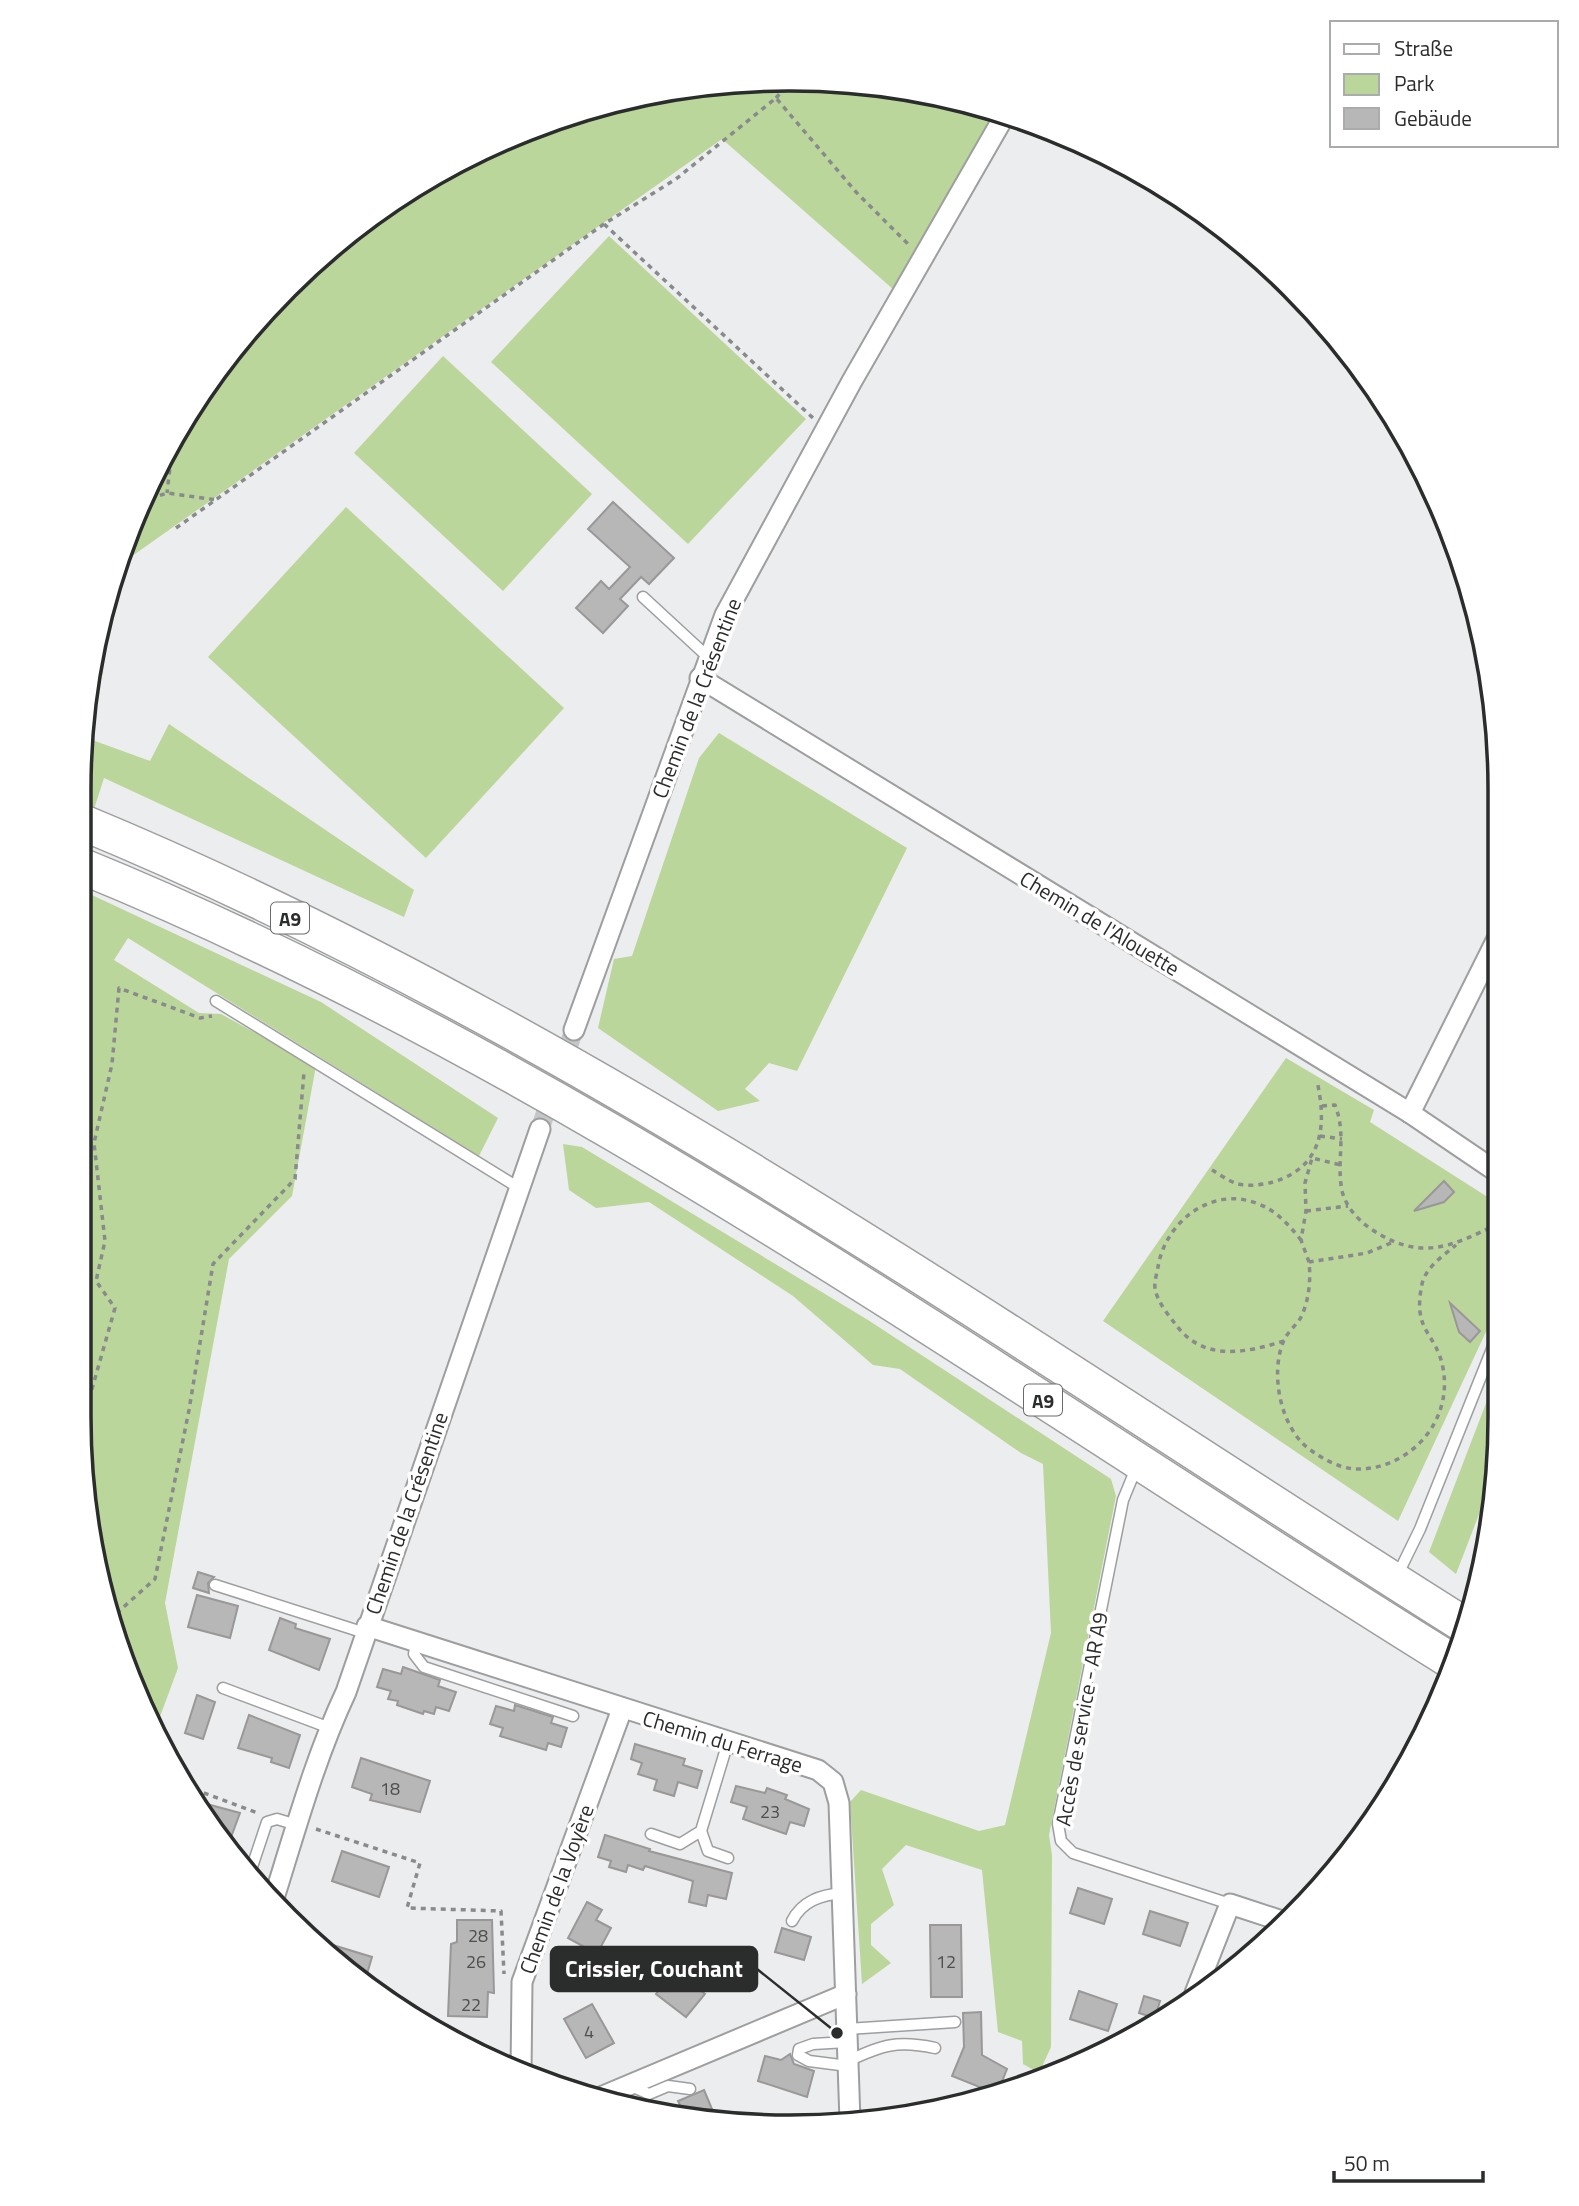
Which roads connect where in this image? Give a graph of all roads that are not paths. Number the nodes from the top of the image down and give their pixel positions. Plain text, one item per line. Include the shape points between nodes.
1 (1000, 124) edge
2 (643, 597) dead end
3 (708, 657) junction
4 (700, 678) junction
5 (91, 827) edge
6 (91, 870) edge
7 (1488, 957) edge
8 (216, 1001) dead end
9 (574, 1030) tunnel mouth
10 (1410, 1113) junction
11 (540, 1129) tunnel mouth
12 (1488, 1166) edge
13 (519, 1188) junction
14 (1488, 1359) edge
15 (1139, 1462) junction
16 (1395, 1581) junction
17 (215, 1585) dead end
18 (1457, 1620) edge
19 (366, 1630) junction
20 (416, 1642) junction
21 (1445, 1657) edge
22 (223, 1688) dead end
23 (622, 1709) junction
24 (573, 1716) dead end
25 (330, 1728) junction
26 (728, 1742) junction
27 (298, 1824) junction
28 (701, 1831) junction
29 (651, 1834) dead end
30 (728, 1858) dead end
31 (253, 1864) edge
32 (274, 1887) edge
33 (842, 1893) junction
34 (1230, 1904) junction
35 (1274, 1918) edge
36 (792, 1921) dead end
37 (1199, 1982) edge
38 (846, 1994) junction
39 (955, 2022) dead end
40 (935, 2048) dead end
41 (847, 2049) junction
42 (521, 2062) edge
43 (629, 2085) junction
44 (690, 2089) dead end
45 (613, 2092) edge
46 (850, 2112) edge

1 - 3 street, Chemin de la Crésentine via 825,430 725,615
2 - 3 lane
3 - 4 street, Chemin de la Crésentine
4 - 9 street, Chemin de la Crésentine
4 - 10 street, Chemin de l'Alouette
5 - 16 highway, A9 via 296,921 590,1078 876,1250
6 - 15 highway, A9 via 279,955 491,1065 774,1231
7 - 10 street
8 - 13 lane
10 - 12 street, Chemin de l'Alouette
11 - 13 street, Chemin de la Crésentine
13 - 19 street, Chemin de la Crésentine
14 - 16 lane
15 - 21 highway, A9
15 - 34 lane, Accès de service - AR A9 via 1120,1513 1058,1824 1061,1840 1073,1853
16 - 18 highway, A9
17 - 19 lane
19 - 20 street, Chemin du Ferrage
19 - 25 street, Chemin de la Crésentine
20 - 23 street, Chemin du Ferrage
20 - 24 lane via 414,1654 424,1667
22 - 25 lane
23 - 26 street, Chemin du Ferrage
23 - 42 street, Chemin de la Voyère via 522,1982
25 - 27 street, Chemin de la Crésentine
26 - 28 lane
26 - 33 street, Chemin du Ferrage via 818,1770 833,1782 839,1803
27 - 31 lane via 267,1822
27 - 32 street, Chemin de la Crésentine
28 - 29 lane via 680,1844
28 - 30 lane via 708,1851
33 - 36 lane via 808,1902
33 - 38 street, Chemin du Ferrage
34 - 35 street
34 - 37 street
38 - 41 street, Chemin du Ferrage
38 - 43 street
39 - 41 lane
40 - 41 lane via 908,2042
41 - 46 street, Chemin du Ferrage
43 - 44 lane via 649,2094 668,2086
43 - 45 street

